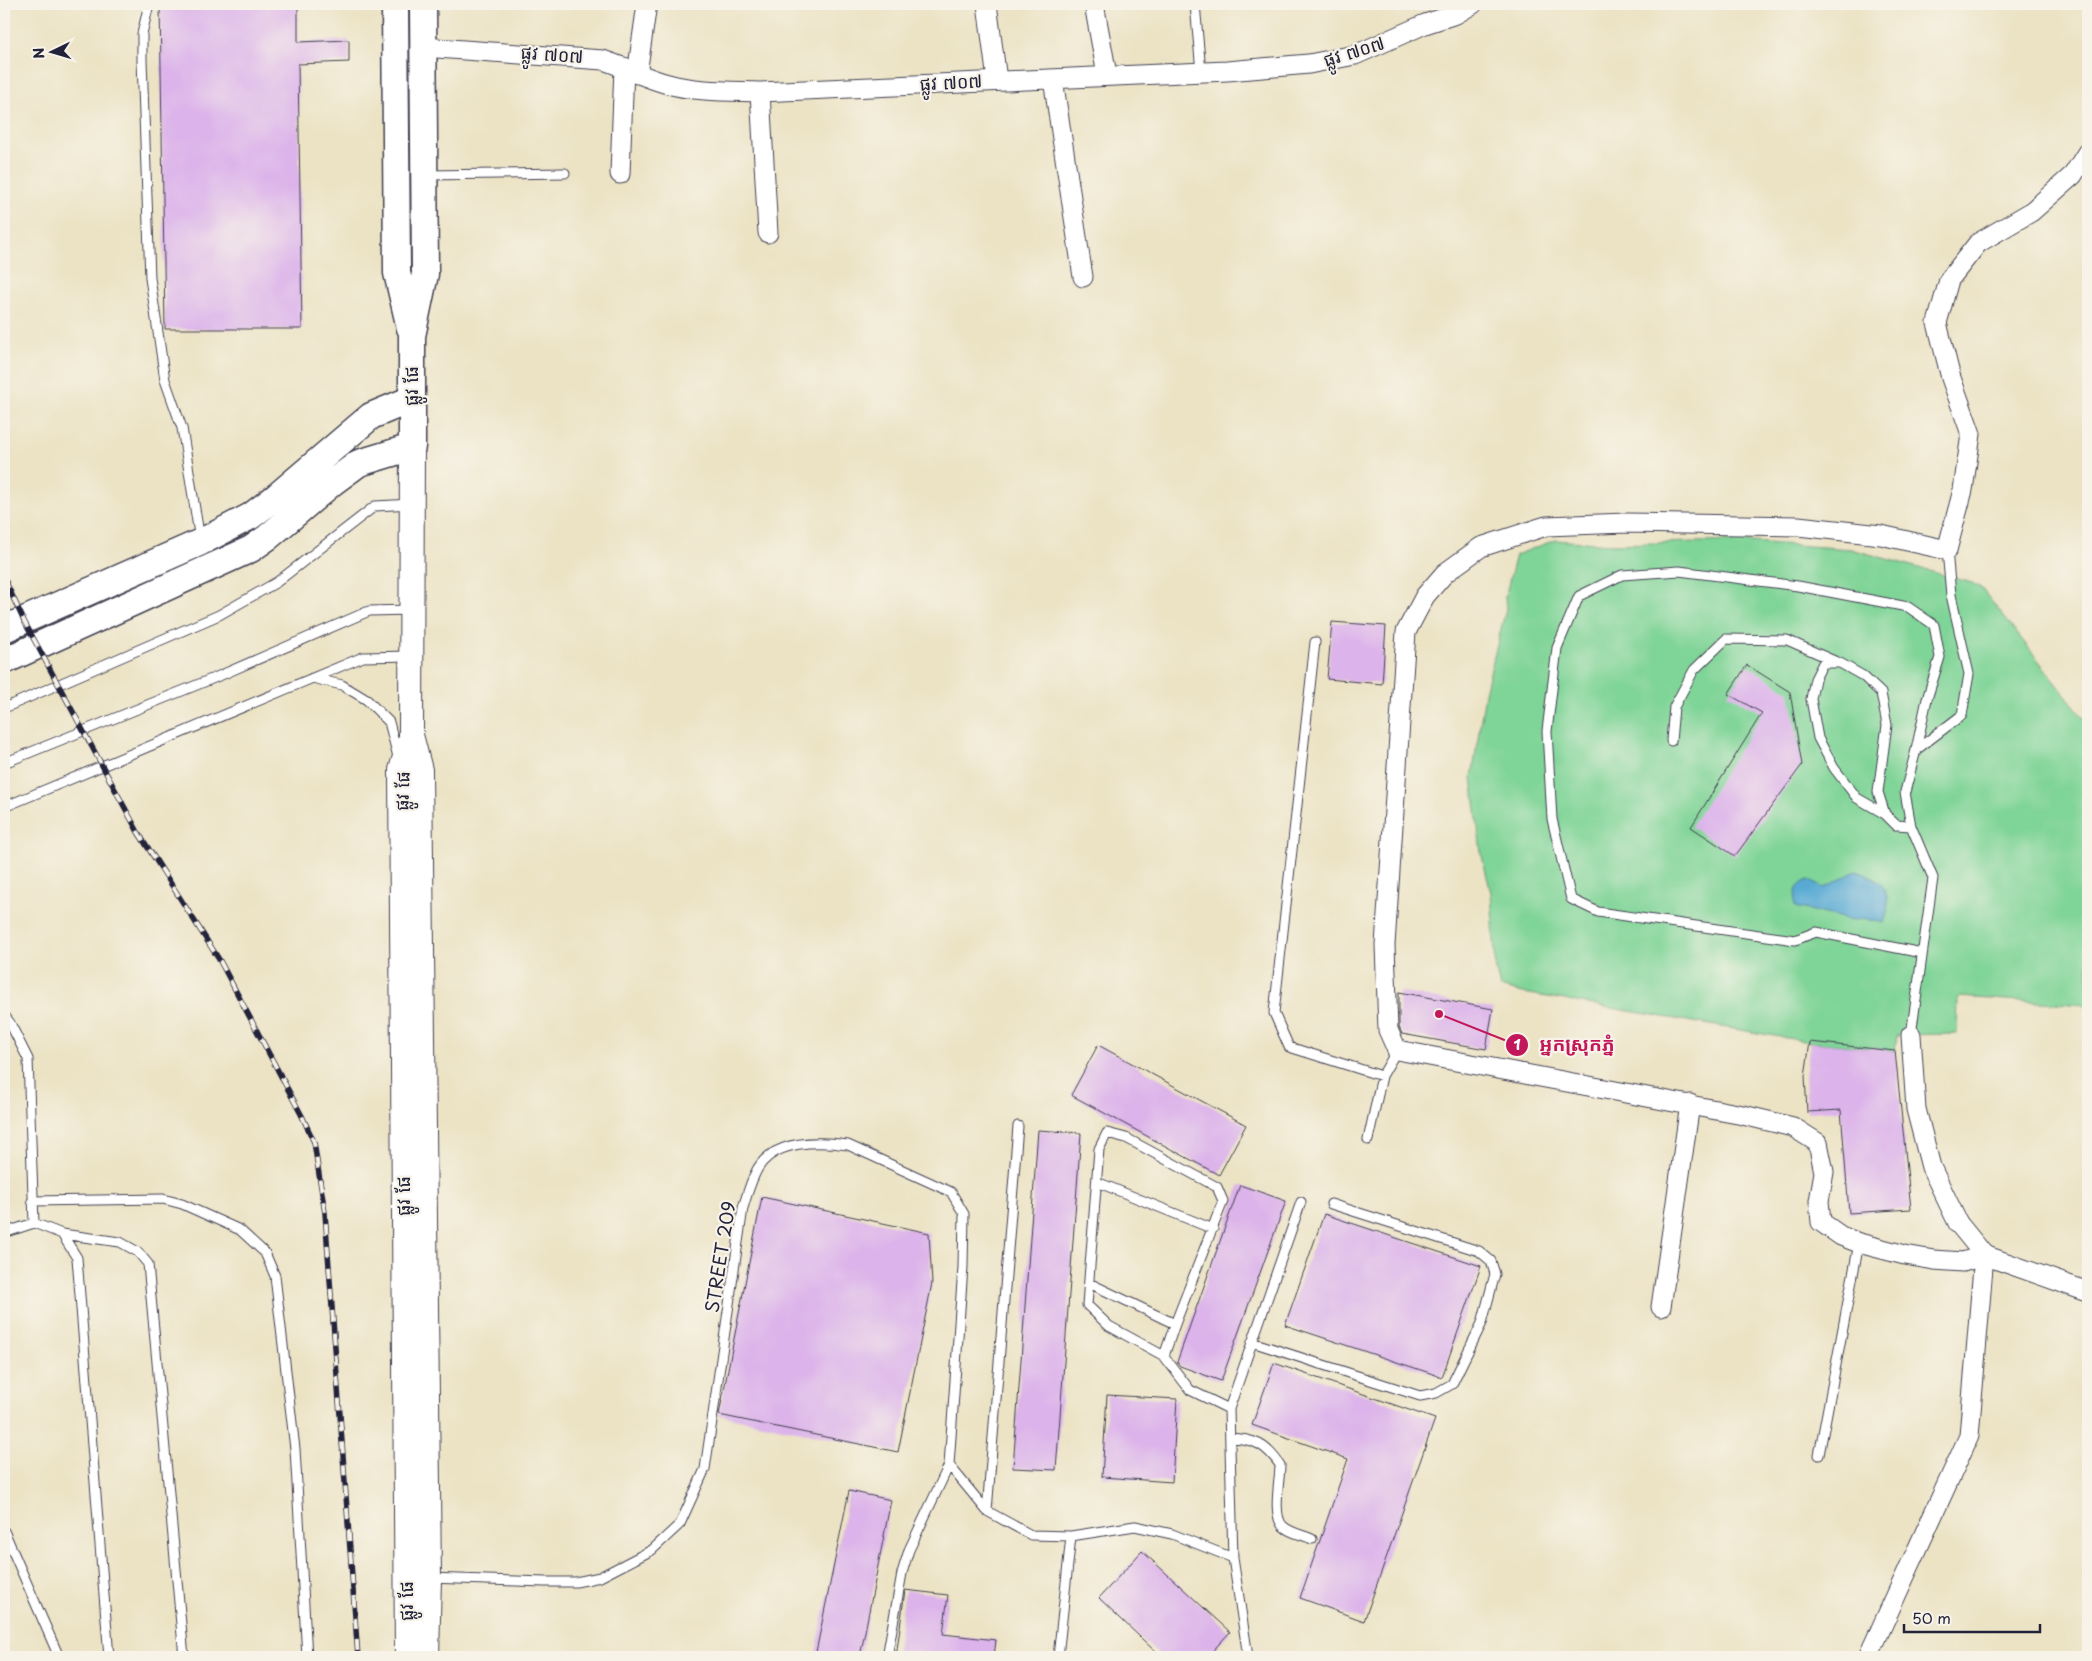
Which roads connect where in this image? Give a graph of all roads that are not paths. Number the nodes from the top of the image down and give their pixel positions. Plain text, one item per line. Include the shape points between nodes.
1 (148, 4) edge
2 (395, 4) edge
3 (423, 4) edge
4 (647, 4) edge
5 (987, 4) edge
6 (1094, 4) edge
7 (1195, 4) edge
8 (1473, 4) edge
9 (423, 47) junction
10 (631, 70) junction
11 (1201, 72) junction
12 (1107, 75) junction
13 (1053, 79) junction
14 (997, 80) junction
15 (760, 92) junction
16 (2088, 151) edge
17 (565, 173) dead end
18 (2081, 173) edge
19 (620, 174) dead end
20 (424, 175) junction
21 (768, 233) dead end
22 (1083, 277) dead end
23 (412, 336) junction
24 (412, 399) junction
25 (412, 447) junction
26 (412, 504) junction
27 (201, 542) junction
28 (1947, 550) junction
29 (411, 610) junction
30 (4, 630) edge
31 (1315, 642) dead end
32 (411, 656) junction
33 (11, 658) edge
34 (1840, 663) junction
35 (312, 678) junction
36 (4, 708) edge
37 (412, 735) junction
38 (1671, 741) dead end
39 (1916, 750) junction
40 (4, 763) edge
41 (402, 770) junction
42 (4, 807) edge
43 (1885, 814) junction
44 (1911, 826) junction
45 (1922, 953) junction
46 (4, 1015) edge
47 (1911, 1036) joint
48 (1397, 1050) junction
49 (1382, 1076) junction
50 (1690, 1104) junction
51 (1018, 1126) dead end
52 (1368, 1140) dead end
53 (1097, 1182) junction
54 (32, 1201) junction
55 (1301, 1202) dead end
56 (1331, 1204) dead end
57 (34, 1223) junction
58 (1213, 1229) junction
59 (4, 1232) edge
60 (62, 1234) junction
61 (1859, 1243) junction
62 (1984, 1255) junction
63 (1089, 1283) junction
64 (2088, 1292) edge
65 (1662, 1307) dead end
66 (1174, 1324) junction
67 (1252, 1342) junction
68 (1164, 1356) junction
69 (1229, 1409) junction
70 (1230, 1438) junction
71 (1819, 1455) dead end
72 (949, 1465) junction
73 (987, 1511) junction
74 (4, 1531) edge
75 (1071, 1536) junction
76 (1312, 1539) dead end
77 (1233, 1558) junction
78 (429, 1578) junction
79 (59, 1657) edge
80 (109, 1657) edge
81 (184, 1657) edge
82 (307, 1657) edge
83 (407, 1657) edge
84 (427, 1657) edge
85 (887, 1657) edge
86 (1058, 1657) edge
87 (1248, 1657) edge
88 (1868, 1657) edge

1 - 27 lane via 142,34 142,60 150,278 166,380 182,428
2 - 23 main road, ផ្លូវ ផែ via 397,273
3 - 9 main road, ផ្លូវ ផែ
4 - 10 street
5 - 14 street
6 - 12 street
7 - 11 lane
8 - 11 street, ផ្លូវ ៧០៧ via 1384,43 1331,61
9 - 10 street, ផ្លូវ ៧០៧ via 570,56 603,60
9 - 20 main road, ផ្លូវ ផែ
10 - 15 street, ផ្លូវ ៧០៧ via 692,89
10 - 19 street
11 - 12 street, ផ្លូវ ៧០៧
12 - 13 street, ផ្លូវ ៧០៧
13 - 14 street, ផ្លូវ ៧០៧
13 - 22 street
14 - 15 street, ផ្លូវ ៧០៧
15 - 21 street
16 - 18 street
17 - 20 lane
18 - 28 street via 2031,212 1978,242 1949,280 1937,323 1951,378 1971,434 1963,490
20 - 23 main road, ផ្លូវ ផែ via 425,274
23 - 24 main road, ផ្លូវ ផែ
24 - 25 main road, ផ្លូវ ផែ
24 - 27 main road via 370,416 251,516
25 - 26 street, ផ្លូវ ផែ
25 - 33 main road via 360,463 251,549
26 - 29 street, ផ្លូវ ផែ
26 - 36 lane via 375,506 277,582 219,615
27 - 30 main road
28 - 39 lane via 1952,595 1969,674 1962,715
28 - 48 street via 1882,535 1798,526 1627,523 1546,526 1481,547 1445,574 1425,596 1406,632 1385,945 1388,1030
29 - 32 street, ផ្លូវ ផែ
29 - 40 lane via 368,611 219,676
30 - 33 street
31 - 49 lane via 1274,1013 1289,1047
32 - 35 lane via 362,657
32 - 37 street, ផ្លូវ ផែ
34 - 38 lane via 1787,640 1726,639 1694,670 1674,707
34 - 43 lane via 1863,676 1881,692 1887,725 1878,792
34 - 43 lane via 1823,663 1815,679 1811,699 1818,738 1834,768 1857,798
35 - 41 lane via 342,685 367,700 389,722
35 - 42 lane
37 - 41 street, ផ្លូវ ផែ
37 - 78 street, ផ្លូវ ផែ via 420,770
39 - 44 lane via 1906,792
39 - 45 lane via 1940,657 1934,625 1908,607 1798,586 1679,571 1622,575 1579,596 1557,648 1548,740 1552,819 1571,899 1598,912 1795,940 1816,932
41 - 83 street, ផ្លូវ ផែ
43 - 44 lane via 1896,825
44 - 45 lane via 1933,878
45 - 47 lane
46 - 54 lane via 28,1059
47 - 62 street via 1916,1109 1931,1167 1958,1223
48 - 49 lane
48 - 50 street
49 - 52 lane
50 - 61 street via 1793,1127 1818,1143 1824,1172 1819,1201 1821,1222 1841,1236
50 - 65 street
51 - 73 lane
53 - 58 lane
53 - 58 lane via 1099,1149 1107,1133 1126,1138 1217,1188 1223,1201
53 - 63 lane
54 - 57 lane
54 - 82 lane via 163,1198 194,1208 240,1230 266,1253 275,1276 295,1449
55 - 67 lane
56 - 67 lane via 1479,1251 1491,1261 1494,1274 1482,1323 1452,1384 1436,1393 1420,1396
57 - 59 lane
57 - 60 lane
58 - 66 lane
60 - 80 lane via 77,1258
60 - 81 lane via 120,1242 138,1252 148,1264
61 - 62 street via 1934,1260 1963,1262
61 - 71 lane
62 - 64 street
62 - 88 street via 1969,1436
63 - 66 lane
63 - 68 lane via 1087,1305 1109,1326
66 - 68 lane
67 - 69 lane
68 - 69 lane via 1190,1390
69 - 70 lane
70 - 76 lane via 1262,1444 1276,1459 1280,1465 1280,1522 1284,1527
70 - 77 lane
72 - 73 lane
72 - 78 lane, STREET 209 via 963,1267 964,1214 959,1203 951,1192 848,1145 830,1142 795,1145 767,1158 749,1187 743,1208 705,1469 680,1524 652,1550 600,1577 576,1582
72 - 85 lane via 902,1573
73 - 75 lane via 1031,1536
74 - 79 lane
75 - 77 lane via 1135,1526 1172,1534
75 - 86 lane
77 - 87 lane
78 - 84 street, ផ្លូវ ផែ

